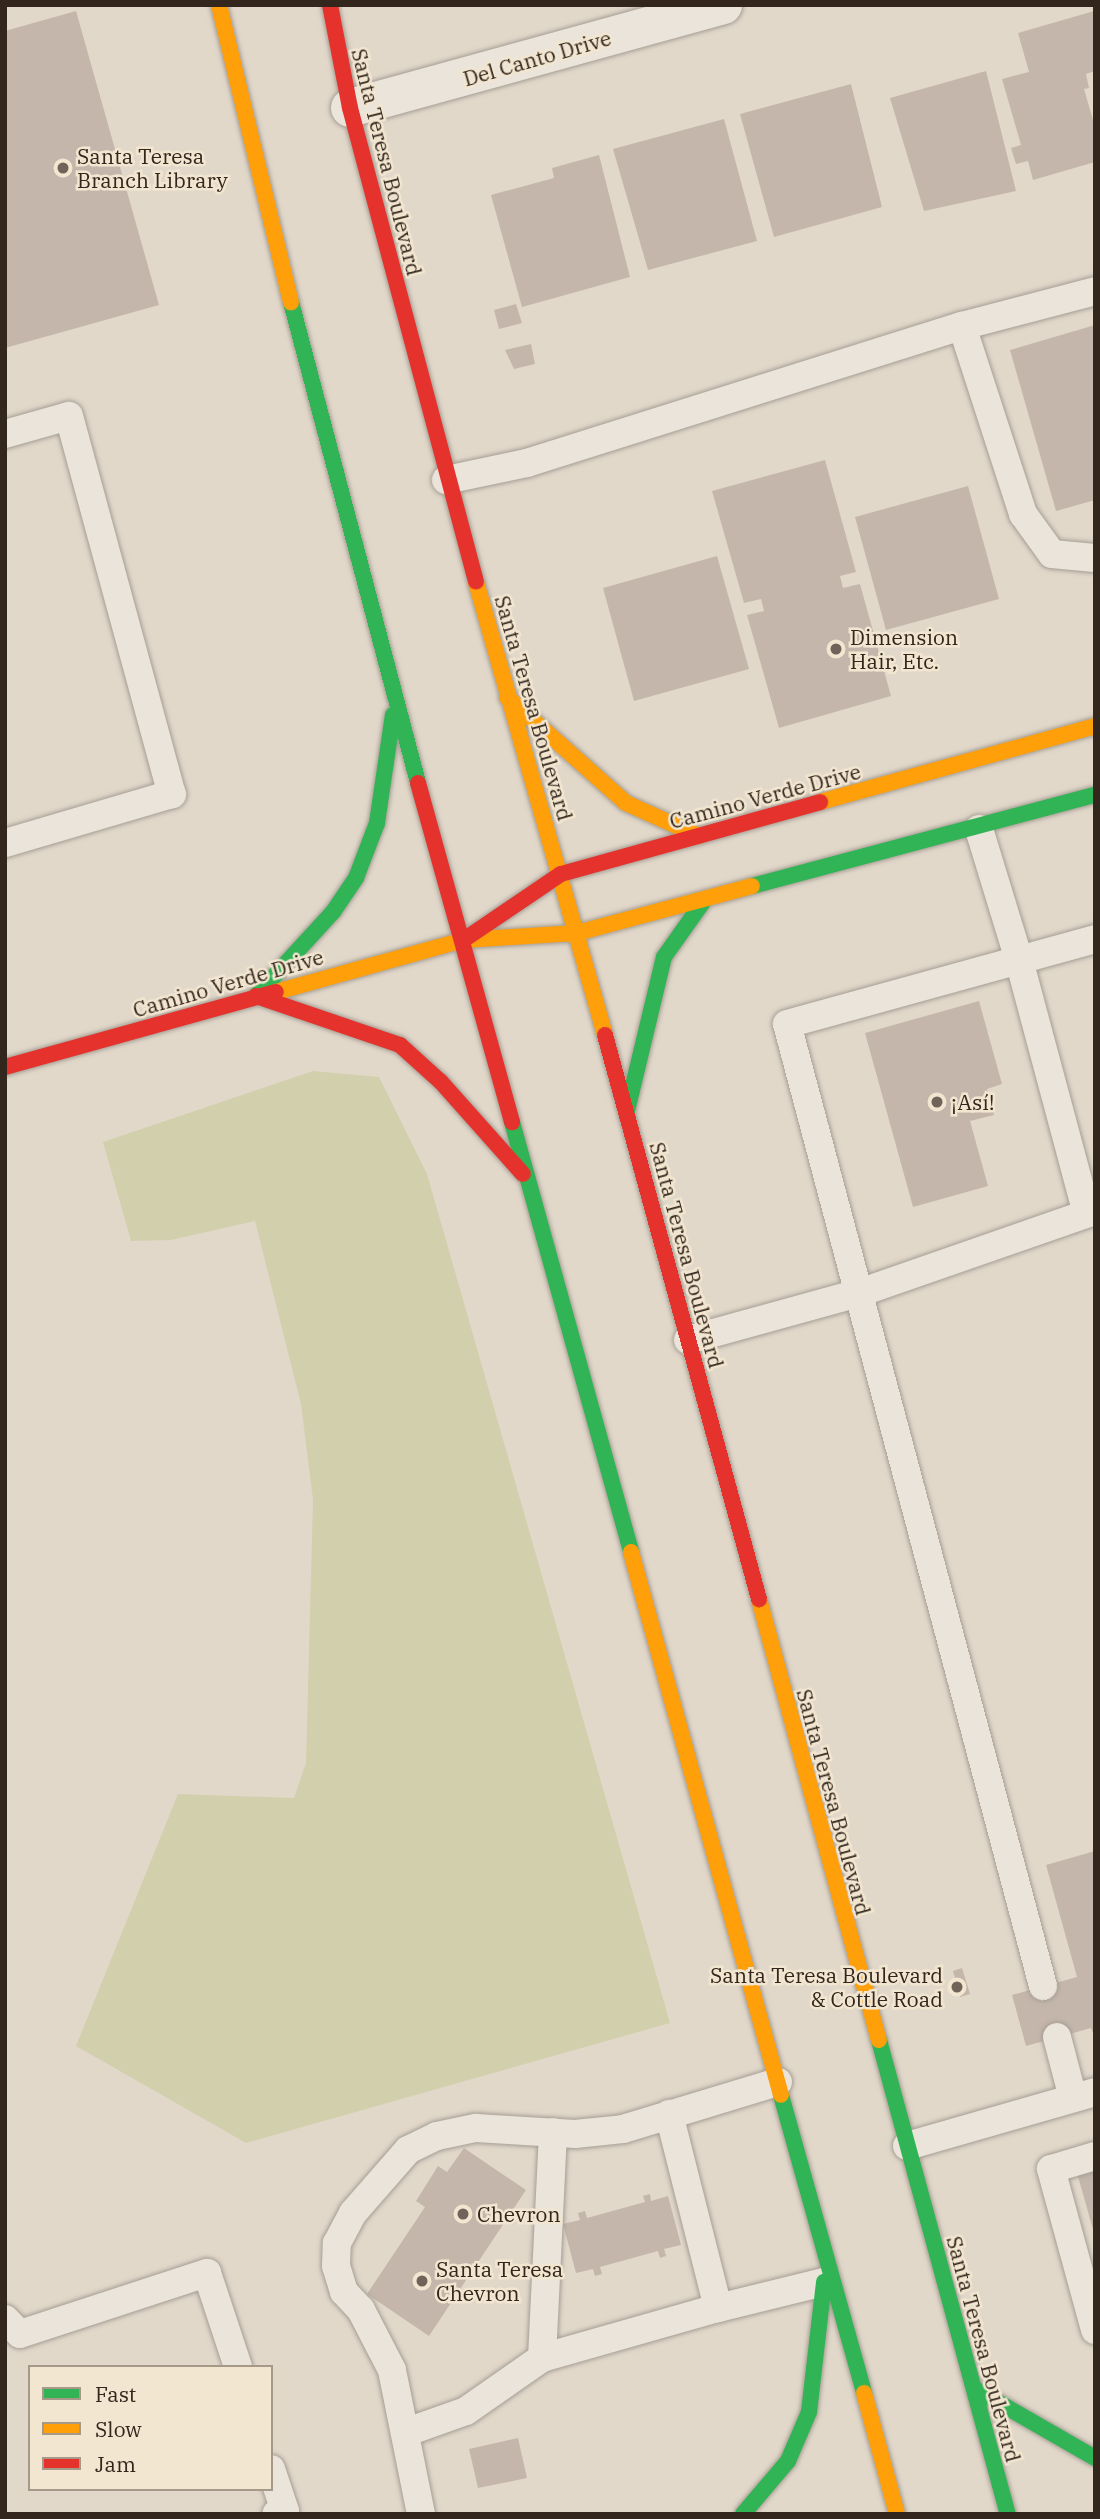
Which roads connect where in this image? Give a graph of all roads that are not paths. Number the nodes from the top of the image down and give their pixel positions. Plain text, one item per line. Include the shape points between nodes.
1 (219, 5) edge
2 (330, 5) edge
3 (723, 5) edge
4 (350, 108) junction
5 (1095, 291) edge
6 (962, 326) junction
7 (5, 434) edge
8 (446, 480) junction
9 (1095, 558) edge
10 (507, 697) junction
11 (395, 701) junction
12 (1095, 726) edge
13 (1095, 795) edge
14 (979, 829) junction
15 (699, 836) junction
16 (5, 843) edge
17 (561, 874) junction
18 (703, 902) junction
19 (577, 933) junction
20 (1095, 939) edge
21 (463, 940) junction
22 (1019, 960) junction
23 (256, 996) junction
24 (5, 1067) edge
25 (626, 1114) junction
26 (528, 1180) junction
27 (1091, 1212) edge
28 (859, 1293) junction
29 (688, 1340) junction
30 (1043, 1986) dead end
31 (1057, 2038) dead end
32 (778, 2082) junction
33 (1084, 2095) edge
34 (668, 2114) junction
35 (553, 2132) junction
36 (906, 2146) junction
37 (1095, 2156) edge
38 (825, 2252) junction
39 (824, 2282) junction
40 (718, 2308) junction
41 (5, 2319) edge
42 (1095, 2330) edge
43 (542, 2358) junction
44 (237, 2365) edge
45 (975, 2389) junction
46 (407, 2432) junction
47 (1095, 2458) edge
48 (273, 2475) edge
49 (276, 2514) edge
50 (421, 2514) edge
51 (743, 2514) edge
52 (897, 2514) edge
53 (1008, 2514) edge

1 - 11 main road via 322,429
2 - 4 main road, Santa Teresa Boulevard
3 - 4 street, Del Canto Drive
4 - 8 main road, Santa Teresa Boulevard
5 - 6 lane
6 - 8 lane via 527,463
6 - 9 lane via 1023,514 1052,554
7 - 16 lane via 69,416 172,794
8 - 10 main road, Santa Teresa Boulevard
10 - 15 main road via 626,803
10 - 17 main road, Santa Teresa Boulevard
11 - 21 main road
11 - 23 main road via 377,823 356,878 333,912
12 - 15 main road, Camino Verde Drive
13 - 14 main road, Camino Verde Drive
14 - 18 main road, Camino Verde Drive
14 - 22 lane
15 - 17 main road, Camino Verde Drive
17 - 19 main road, Santa Teresa Boulevard
17 - 21 main road, Camino Verde Drive
18 - 19 main road, Camino Verde Drive
18 - 25 main road via 664,957
19 - 21 main road, Camino Verde Drive
19 - 25 main road, Santa Teresa Boulevard
20 - 22 lane
21 - 23 main road, Camino Verde Drive
21 - 26 main road
22 - 27 lane
22 - 28 lane via 788,1024
23 - 24 main road, Camino Verde Drive
23 - 26 main road via 400,1045 441,1082
25 - 29 main road, Santa Teresa Boulevard
26 - 32 main road
27 - 28 lane
28 - 29 lane
28 - 30 lane
29 - 36 main road, Santa Teresa Boulevard
31 - 33 lane
32 - 34 lane
32 - 38 main road
33 - 36 lane
34 - 35 lane via 622,2130
34 - 40 lane
35 - 43 lane
35 - 46 lane via 476,2128 437,2136 408,2150 353,2213 337,2243 336,2266 344,2292 361,2310 392,2370
36 - 45 main road, Santa Teresa Boulevard
37 - 42 lane via 1051,2169
38 - 39 main road
38 - 52 main road
39 - 40 lane
39 - 51 main road via 808,2412 788,2461
40 - 43 lane
41 - 44 lane via 20,2334 207,2273
43 - 46 lane via 466,2411
45 - 47 main road
45 - 53 main road, Santa Teresa Boulevard
46 - 50 lane
48 - 49 lane via 285,2511

